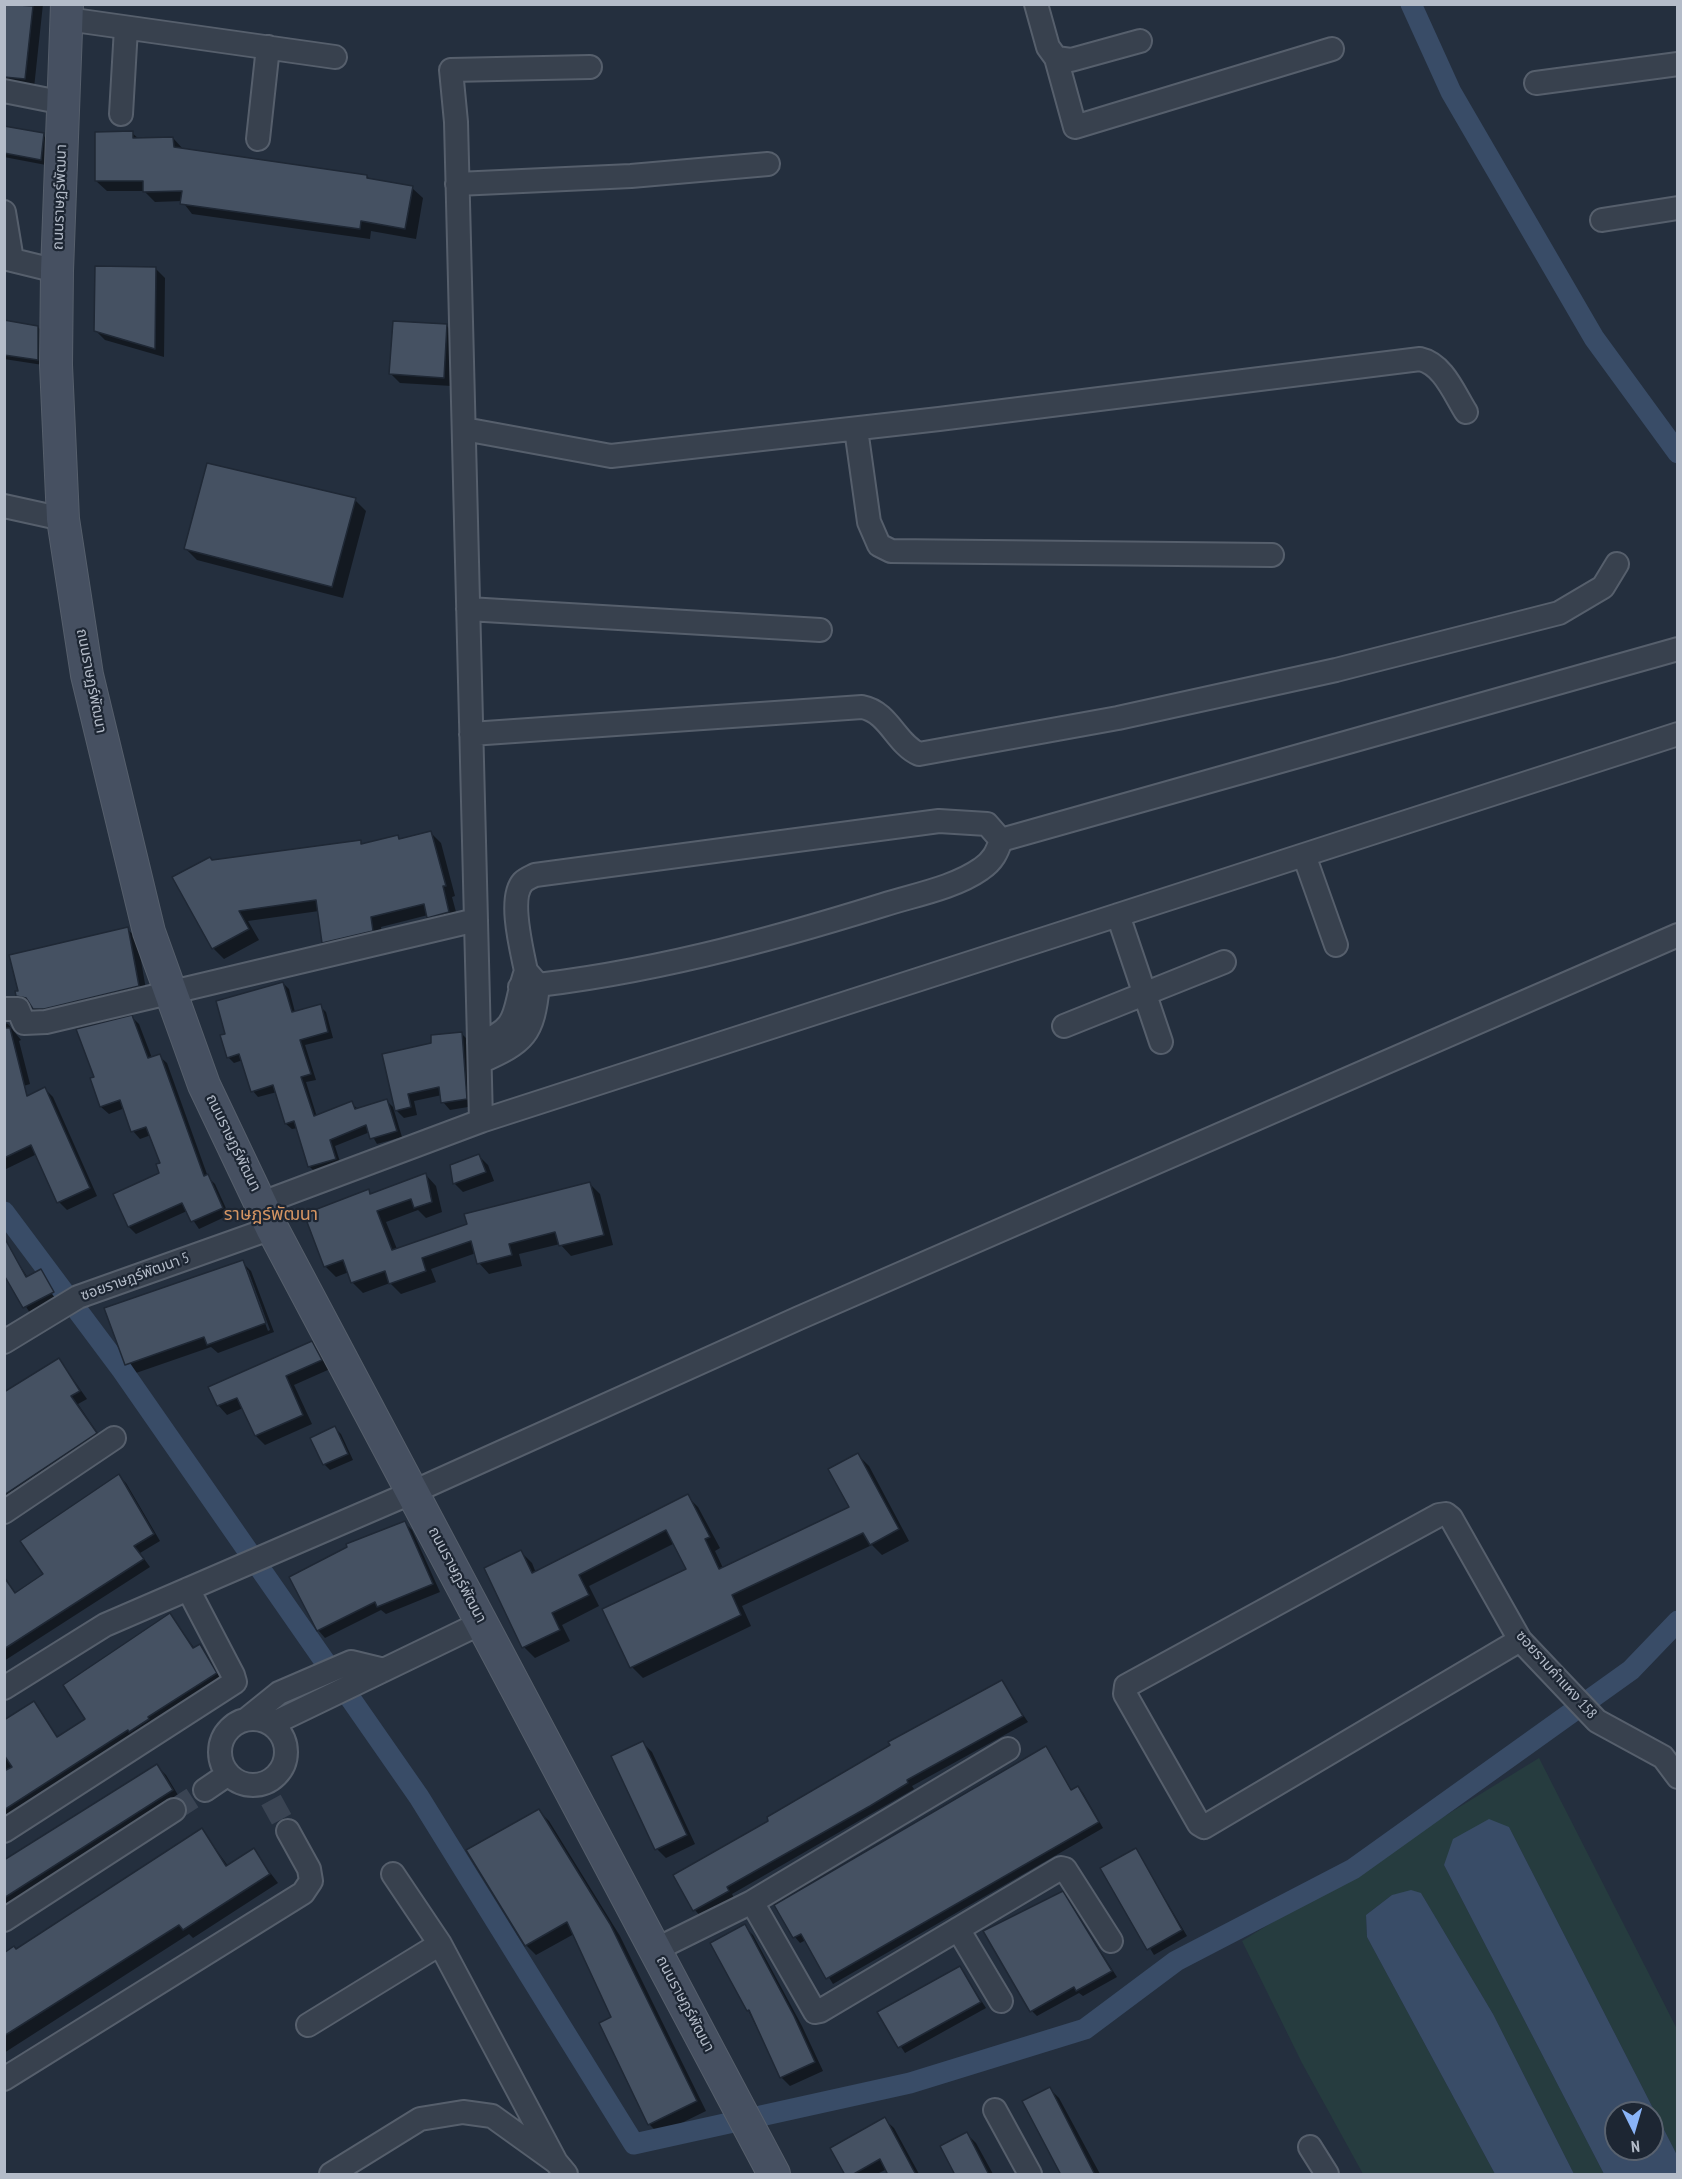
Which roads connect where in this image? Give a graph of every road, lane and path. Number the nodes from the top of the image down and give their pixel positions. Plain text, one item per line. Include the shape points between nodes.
1 (1036, 4) edge
2 (67, 12) edge
3 (126, 27) junction
4 (1140, 41) dead end
5 (268, 47) junction
6 (1332, 50) dead end
7 (335, 57) dead end
8 (1056, 58) junction
9 (1677, 64) edge
10 (590, 67) dead end
11 (1536, 83) dead end
12 (4, 91) edge
13 (63, 103) junction
14 (121, 114) dead end
15 (258, 139) dead end
16 (768, 164) dead end
17 (458, 184) junction
18 (1677, 208) edge
19 (4, 212) edge
20 (1602, 220) dead end
21 (8, 259) edge
22 (57, 271) junction
23 (1466, 412) dead end
24 (464, 429) junction
25 (856, 429) junction
26 (4, 506) edge
27 (63, 519) junction
28 (1272, 555) dead end
29 (1617, 564) dead end
30 (468, 609) junction
31 (820, 630) dead end
32 (1677, 649) edge
33 (471, 734) junction
34 (1677, 734) edge
35 (1001, 840) junction
36 (1304, 855) junction
37 (1118, 915) junction
38 (476, 920) junction
39 (1677, 935) edge
40 (1336, 945) dead end
41 (1224, 962) dead end
42 (528, 981) junction
43 (171, 993) junction
44 (1144, 993) junction
45 (4, 1009) edge
46 (1064, 1026) dead end
47 (1161, 1042) dead end
48 (479, 1053) junction
49 (481, 1121) junction
50 (267, 1216) junction
51 (4, 1342) edge
52 (114, 1438) dead end
53 (413, 1492) junction
54 (4, 1512) edge
55 (188, 1588) junction
56 (482, 1623) junction
57 (1520, 1640) junction
58 (376, 1673) junction
59 (4, 1688) edge
60 (248, 1718) junction
61 (272, 1724) junction
62 (1008, 1749) dead end
63 (1670, 1753) edge
64 (227, 1775) junction
65 (1677, 1777) edge
66 (205, 1790) tunnel mouth
67 (174, 1810) tunnel mouth
68 (4, 1831) edge
69 (288, 1831) tunnel mouth
70 (393, 1874) dead end
71 (752, 1902) junction
72 (4, 1920) edge
73 (958, 1929) junction
74 (1111, 1941) dead end
75 (440, 1944) junction
76 (657, 1949) junction
77 (1001, 2001) dead end
78 (308, 2025) dead end
79 (4, 2079) edge
80 (995, 2110) dead end
81 (1310, 2147) dead end
82 (769, 2164) edge
83 (561, 2168) edge
84 (331, 2175) edge
85 (1030, 2175) edge
86 (1327, 2175) edge

1 - 8 street via 1048,47
2 - 3 street
2 - 13 street, ถนนราษฏร์พัฒนา
3 - 5 street
3 - 14 street
4 - 8 street via 1071,60
5 - 7 street
5 - 15 street
6 - 8 street via 1074,127
9 - 11 street
10 - 17 street via 451,70
12 - 13 street
13 - 22 street, ถนนราษฏร์พัฒนา
16 - 17 street via 631,176
17 - 24 street
18 - 20 street
19 - 21 street
21 - 22 street
22 - 27 street, ถนนราษฏร์พัฒนา
23 - 25 street via 1437,368 1419,358
24 - 25 street via 611,456
24 - 30 street
25 - 28 street via 869,522 879,545 891,551
26 - 27 street
27 - 43 street, ถนนราษฏร์พัฒนา via 87,675 149,932
29 - 33 street via 1603,587 1558,613 1336,670 1118,718 919,754 908,748 872,709 862,707
30 - 31 street
30 - 33 street
32 - 35 street
33 - 38 street
34 - 36 street, ซอยราษฎร์พัฒนา 5
35 - 42 street via 996,856 981,870 863,911 741,947 626,973
35 - 42 street via 987,824 939,821 535,875 522,883 516,899
36 - 37 street, ซอยราษฎร์พัฒนา 5
36 - 40 street
37 - 44 street
37 - 49 street, ซอยราษฎร์พัฒนา 5
38 - 43 street
38 - 48 street
39 - 53 street via 821,1308
41 - 44 street
42 - 48 street via 532,1024 507,1050
43 - 45 street via 29,1024 21,1021 18,1009
43 - 50 street, ถนนราษฏร์พัฒนา via 204,1085
44 - 46 street
44 - 47 street
48 - 49 street
49 - 50 street, ซอยราษฎร์พัฒนา 5
50 - 51 street, ซอยราษฎร์พัฒนา 5 via 78,1297
50 - 53 street, ถนนราษฏร์พัฒนา
52 - 54 street
53 - 55 street
53 - 56 street, ถนนราษฏร์พัฒนา
55 - 59 street via 105,1625
55 - 68 street via 235,1682
56 - 58 street
56 - 76 street, ถนนราษฏร์พัฒนา
57 - 57 street, ซอยรามคำแหง 158 via 1209,1825 1199,1824 1125,1694 1126,1686 1446,1514
57 - 63 street, ซอยรามคำแหง 158 via 1597,1721
58 - 60 street via 351,1662 279,1693
58 - 61 street
60 - 61 street
60 - 64 street via 226,1730 218,1753
61 - 64 street via 287,1744 283,1769 267,1792 244,1786
62 - 71 street
63 - 65 street, ซอยรามคำแหง 158
64 - 66 street
67 - 72 street
69 - 79 street via 309,1869 311,1881 303,1893
70 - 75 street
71 - 73 street via 815,2012
71 - 76 street
73 - 74 street via 1063,1867
73 - 77 street
75 - 78 street
75 - 83 street
76 - 82 street, ถนนราษฏร์พัฒนา
80 - 85 street
81 - 86 street
83 - 84 street via 492,2116 463,2112 420,2119

